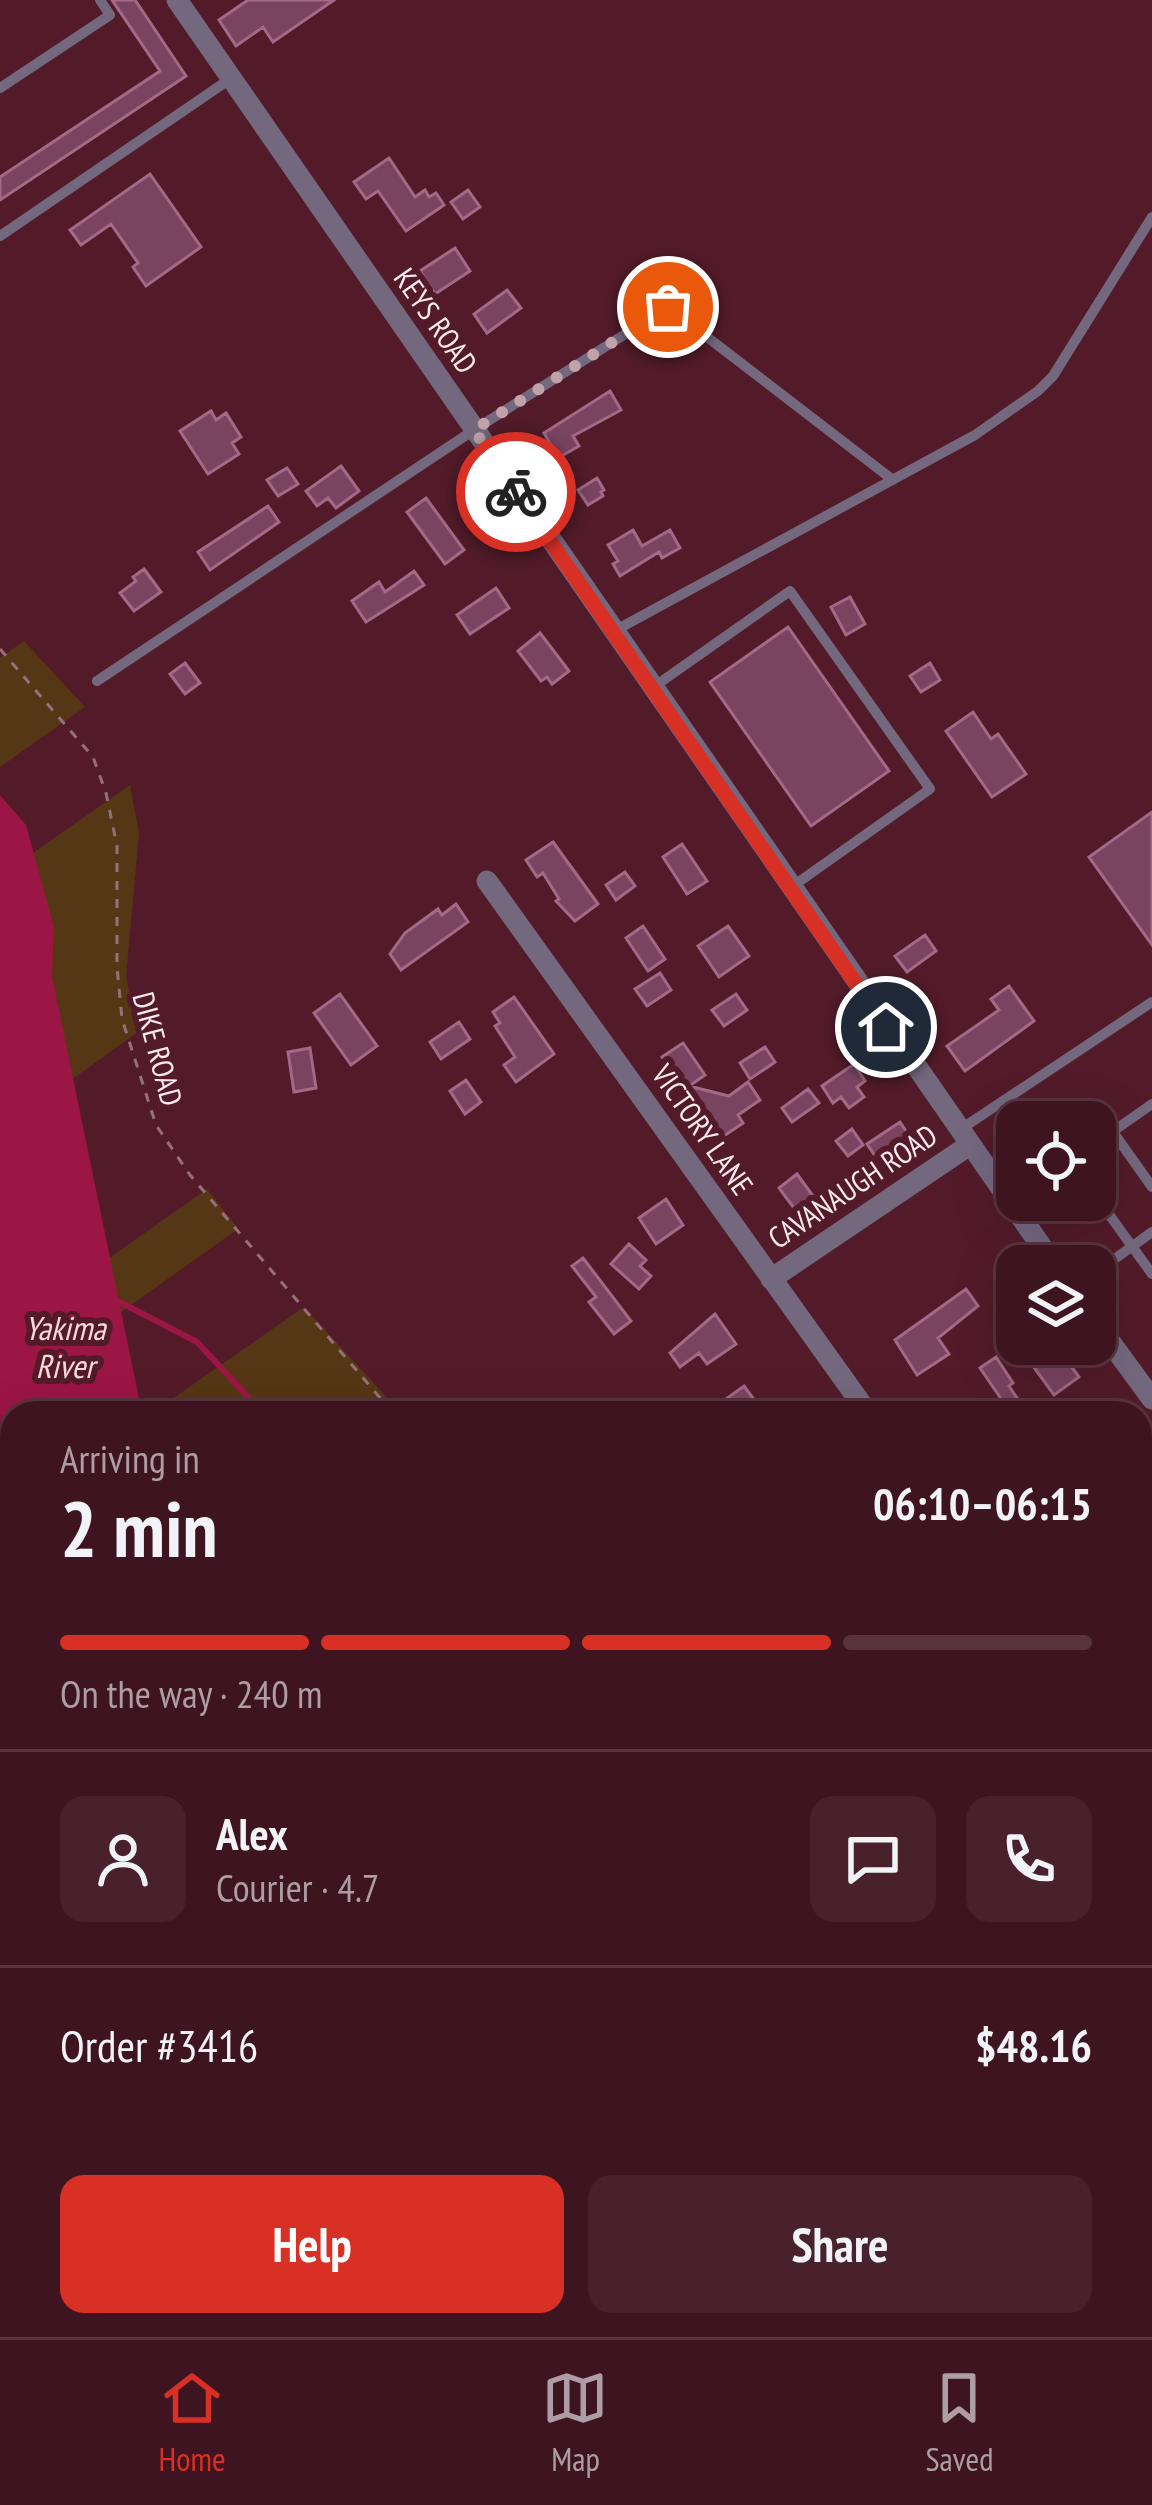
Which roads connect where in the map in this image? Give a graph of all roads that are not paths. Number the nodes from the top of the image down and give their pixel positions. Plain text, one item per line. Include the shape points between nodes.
1 (100, 0) edge
2 (177, 0) edge
3 (231, 79) junction
4 (0, 88) edge
5 (1152, 217) edge
6 (0, 236) edge
7 (474, 430) junction
8 (893, 480) junction
9 (613, 632) junction
10 (97, 681) dead end
11 (652, 688) junction
12 (488, 881) dead end
13 (790, 888) junction
14 (1152, 1002) edge
15 (1152, 1104) edge
16 (1116, 1130) edge
17 (1116, 1136) edge
18 (963, 1138) junction
19 (1152, 1186) edge
20 (1114, 1221) edge
21 (1152, 1232) edge
22 (1040, 1245) edge
23 (1132, 1246) junction
24 (1116, 1258) edge
25 (1152, 1274) edge
26 (771, 1279) junction
27 (1116, 1350) edge
28 (1152, 1400) edge
29 (859, 1401) edge

1 - 4 lane via 110,15
2 - 3 street, KEYS ROAD
3 - 6 lane
3 - 7 street, KEYS ROAD
5 - 8 lane via 1053,376 975,435
7 - 8 lane via 668,307
7 - 9 street, KEYS ROAD
7 - 10 lane
8 - 9 lane
9 - 11 street, KEYS ROAD
11 - 13 street, KEYS ROAD
11 - 13 lane via 790,591 930,789
12 - 26 street, VICTORY LANE
13 - 18 street, KEYS ROAD
14 - 18 lane
15 - 16 lane
17 - 19 lane
18 - 22 street, KEYS ROAD
18 - 26 street, CAVANAUGH ROAD
20 - 23 lane
21 - 23 lane
23 - 24 lane
23 - 25 lane
26 - 29 street, VICTORY LANE
27 - 28 street

